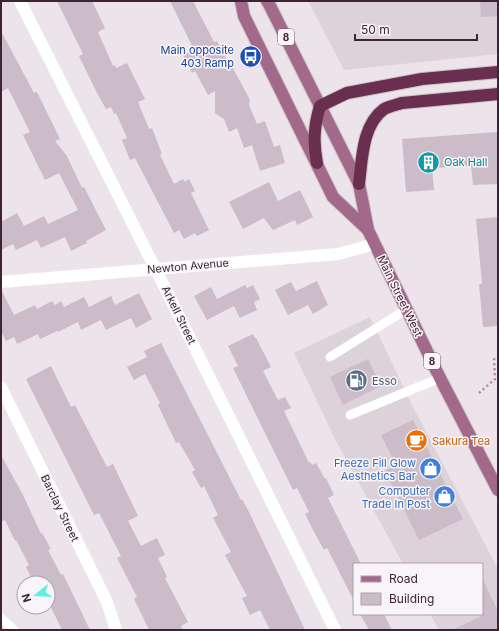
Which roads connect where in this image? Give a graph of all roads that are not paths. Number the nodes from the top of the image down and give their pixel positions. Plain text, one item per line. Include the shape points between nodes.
1 (20, 1) edge
2 (241, 1) edge
3 (267, 1) edge
4 (498, 72) edge
5 (498, 94) edge
6 (320, 106) junction
7 (317, 163) junction
8 (359, 184) junction
9 (368, 230) junction
10 (375, 244) junction
11 (155, 268) junction
12 (1, 282) edge
13 (407, 309) junction
14 (330, 357) dead end
15 (440, 378) junction
16 (1, 387) edge
17 (350, 415) dead end
18 (498, 490) edge
19 (1, 618) edge
20 (14, 630) edge
21 (116, 630) edge
22 (335, 630) edge

1 - 11 street, Arkell Street
2 - 7 main road, Main Street West / 8 via 244,16
3 - 6 main road, Main Street West / 8
4 - 6 highway via 422,79 347,93
5 - 8 highway via 402,103 384,110 369,129
6 - 7 highway via 315,123 314,146
6 - 8 main road, Main Street West / 8
7 - 9 main road, Main Street West / 8 via 333,197
8 - 9 main road, Main Street West / 8
9 - 10 main road, Main Street West / 8
10 - 11 street, Newton Avenue via 338,254
10 - 13 main road, Main Street West / 8
11 - 12 street, Newton Avenue
11 - 22 street, Arkell Street
13 - 14 lane
13 - 15 main road, Main Street West / 8
15 - 17 lane
15 - 18 main road, Main Street West / 8
16 - 21 street, Barclay Street via 107,602
19 - 20 lane

